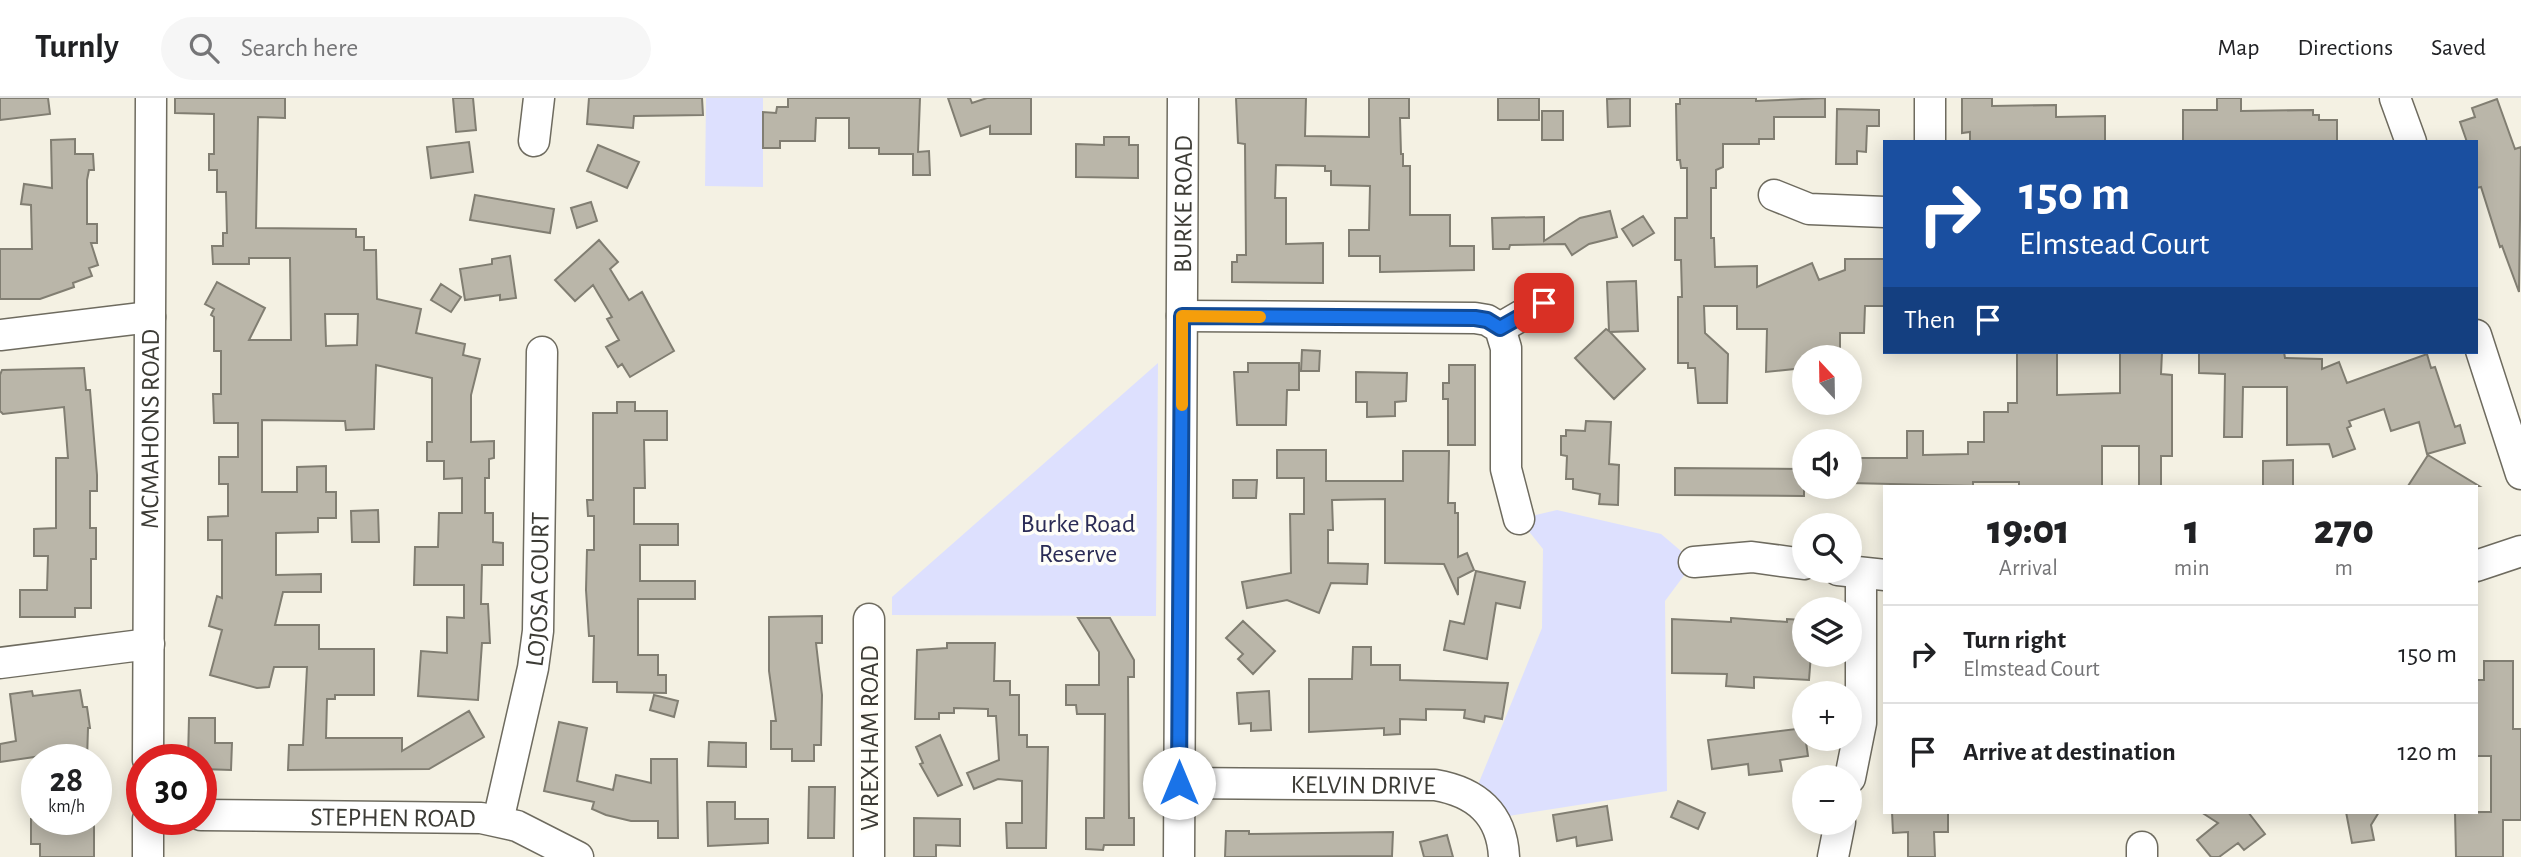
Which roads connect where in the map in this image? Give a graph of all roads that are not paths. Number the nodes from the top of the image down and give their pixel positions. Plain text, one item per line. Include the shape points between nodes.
1 (151, 98) edge
2 (539, 98) edge
3 (1183, 98) edge
4 (1930, 98) edge
5 (2395, 98) edge
6 (1930, 140) edge
7 (2410, 140) edge
8 (534, 141) dead end
9 (1774, 195) dead end
10 (1883, 212) edge
11 (1544, 303) dead end
12 (1182, 316) junction
13 (150, 317) junction
14 (1500, 328) junction
15 (0, 335) edge
16 (2478, 341) edge
17 (542, 352) dead end
18 (2521, 474) edge
19 (1519, 519) dead end
20 (2521, 551) edge
21 (1693, 562) dead end
22 (1792, 562) edge
23 (2478, 565) edge
24 (1861, 583) edge
25 (869, 619) dead end
26 (149, 644) junction
27 (0, 663) edge
28 (148, 744) edge
29 (1853, 765) edge
30 (1179, 783) junction
31 (217, 815) edge
32 (498, 821) junction
33 (148, 835) edge
34 (1837, 835) edge
35 (148, 857) edge
36 (578, 857) edge
37 (869, 857) edge
38 (1179, 857) edge
39 (1504, 857) edge
40 (1833, 857) edge

1 - 13 street, MCMAHONS ROAD
2 - 8 street
3 - 12 street, BURKE ROAD
4 - 6 street
5 - 7 street
9 - 10 street via 1809,209
11 - 14 street
12 - 14 street via 1475,318
12 - 30 street, BURKE ROAD
13 - 15 street
13 - 26 street, MCMAHONS ROAD
14 - 19 street via 1506,348 1506,469
16 - 18 street
17 - 32 street, LOJOSA COURT via 538,631
20 - 23 street
21 - 22 street via 1752,557
24 - 29 street via 1861,723
25 - 37 street, WREXHAM ROAD
26 - 27 street
26 - 28 street, MCMAHONS ROAD
30 - 38 street, BURKE ROAD
30 - 39 street, KELVIN DRIVE via 1453,788 1479,801 1494,818
31 - 32 street, STEPHEN ROAD via 441,816
32 - 36 street, STEPHEN ROAD via 541,836
33 - 35 street
34 - 40 street

